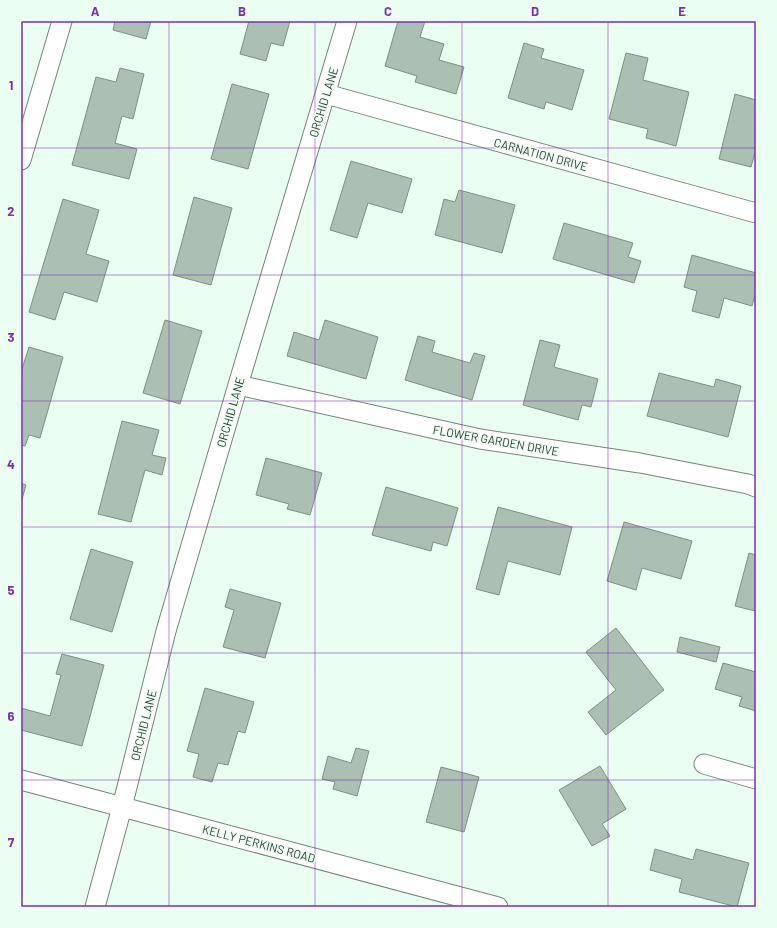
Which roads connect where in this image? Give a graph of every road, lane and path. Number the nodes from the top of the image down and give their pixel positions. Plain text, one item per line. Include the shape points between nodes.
1 (62, 21) edge
2 (347, 21) edge
3 (326, 94) junction
4 (21, 160) edge
5 (756, 213) edge
6 (238, 385) junction
7 (756, 487) edge
8 (704, 764) dead end
9 (756, 779) edge
10 (21, 780) edge
11 (122, 807) junction
12 (95, 907) edge
13 (498, 907) edge

1 - 4 street
2 - 3 street, ORCHID LANE
3 - 5 street, CARNATION DRIVE
3 - 6 street, ORCHID LANE
6 - 7 street, FLOWER GARDEN DRIVE via 480,439 640,463
6 - 11 street, ORCHID LANE via 166,631
8 - 9 street
10 - 11 street, KELLY PERKINS ROAD
11 - 12 street, ORCHID LANE
11 - 13 street, KELLY PERKINS ROAD

